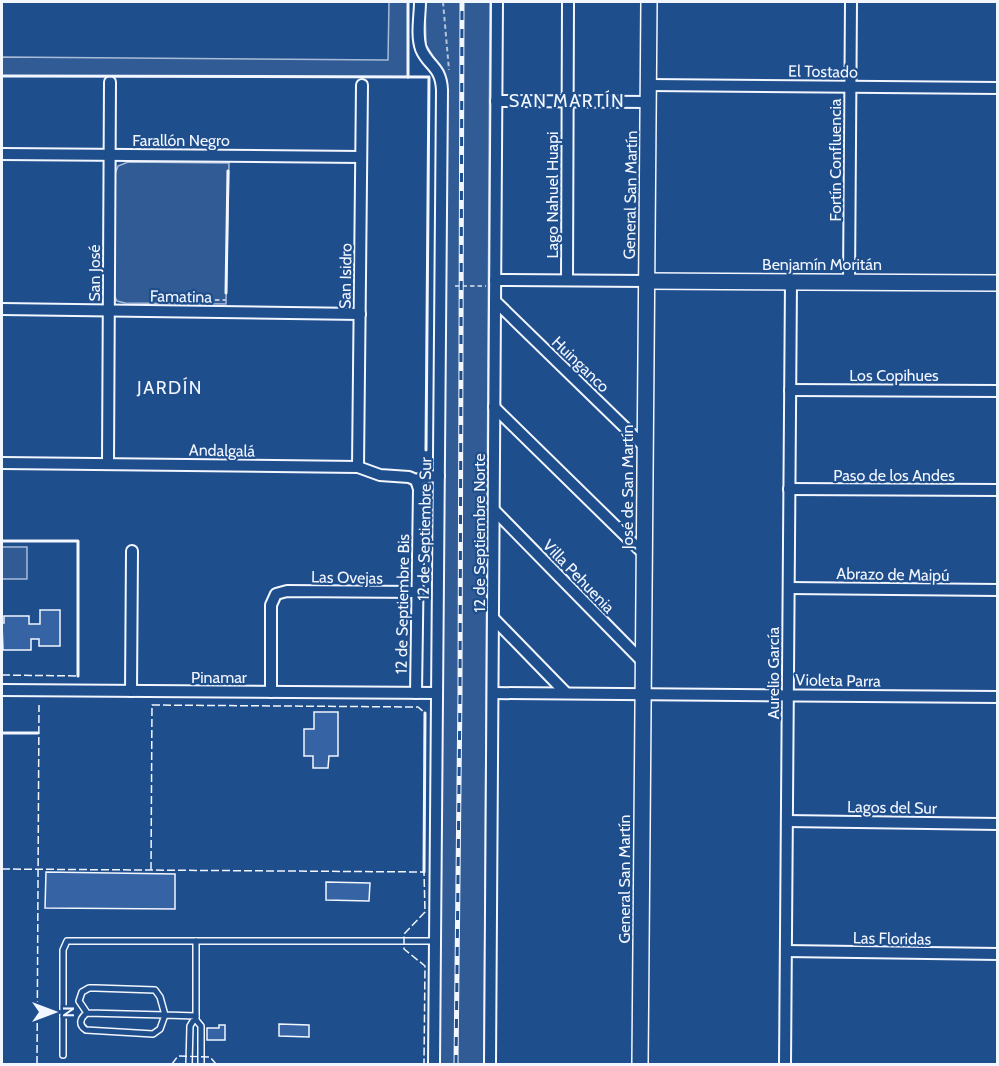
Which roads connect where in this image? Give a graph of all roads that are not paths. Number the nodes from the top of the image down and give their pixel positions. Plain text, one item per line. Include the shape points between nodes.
1 (420, 2) edge
2 (497, 2) edge
3 (568, 2) edge
4 (649, 2) edge
5 (851, 2) edge
6 (110, 82) dead end
7 (362, 85) dead end
8 (649, 85) junction
9 (850, 86) junction
10 (998, 88) edge
11 (496, 101) junction
12 (568, 101) junction
13 (648, 102) junction
14 (2, 154) edge
15 (109, 155) junction
16 (361, 157) junction
17 (495, 280) junction
18 (567, 280) junction
19 (647, 281) junction
20 (791, 282) junction
21 (849, 282) junction
22 (998, 283) edge
23 (495, 301) junction
24 (2, 309) edge
25 (109, 310) junction
26 (360, 314) junction
27 (790, 390) junction
28 (998, 391) edge
29 (494, 406) junction
30 (645, 447) junction
31 (2, 463) edge
32 (108, 464) junction
33 (358, 467) junction
34 (439, 476) junction
35 (416, 480) junction
36 (789, 489) junction
37 (998, 490) edge
38 (494, 510) junction
39 (132, 551) dead end
40 (644, 554) junction
41 (789, 588) junction
42 (998, 590) edge
43 (417, 592) junction
44 (493, 618) junction
45 (644, 663) junction
46 (2, 690) edge
47 (131, 691) junction
48 (270, 692) junction
49 (416, 693) junction
50 (437, 693) junction
51 (493, 693) junction
52 (566, 693) junction
53 (643, 693) junction
54 (788, 694) junction
55 (998, 697) edge
56 (787, 821) junction
57 (998, 824) edge
58 (196, 940) junction
59 (435, 941) junction
60 (786, 951) junction
61 (998, 954) edge
62 (87, 1013) junction
63 (165, 1015) junction
64 (196, 1018) junction
65 (63, 1055) dead end
66 (189, 1065) edge
67 (201, 1065) edge
68 (434, 1065) edge
69 (490, 1065) edge
70 (640, 1065) edge
71 (785, 1065) edge

1 - 34 street, 12 de Septiembre Sur via 420,46 438,71 442,85
2 - 11 street, 12 de Septiembre Norte
3 - 12 street, Lago Nahuel Huapi
4 - 8 main road, General San Martín
5 - 9 street, Fortín Confluencia
6 - 15 street, San José
7 - 16 street, San Isidro
8 - 9 street, El Tostado
8 - 13 main road, General San Martín
9 - 10 street, El Tostado
9 - 21 street, Fortín Confluencia
11 - 12 street
11 - 17 street, 12 de Septiembre Norte
12 - 13 street
12 - 18 street, Lago Nahuel Huapi
13 - 19 main road, General San Martín
14 - 15 street, Farallón Negro
15 - 16 street, Farallón Negro
15 - 25 street, San José
16 - 26 street, San Isidro
17 - 18 street
17 - 23 street, 12 de Septiembre Norte
18 - 19 street
19 - 20 main road, Benjamín Moritán
19 - 30 main road, José de San Martín
20 - 21 main road, Benjamín Moritán
20 - 27 street, Aurelio García
21 - 22 main road, Benjamín Moritán
23 - 29 street, 12 de Septiembre Norte
23 - 30 street, Huinganco
24 - 25 street, Famatina
25 - 26 street, Famatina
25 - 32 street, San José
26 - 33 street, San Isidro
27 - 28 street, Los Copihues
27 - 36 street, Aurelio García
29 - 38 street, 12 de Septiembre Norte
29 - 40 street
30 - 40 main road, José de San Martín
31 - 32 street, Andalgalá
32 - 33 street, Andalgalá
33 - 35 street, Andalgalá
34 - 35 street, Andalgalá
34 - 50 street, 12 de Septiembre Sur
35 - 43 street, 12 de Septiembre Bis
36 - 37 street, Paso de los Andes
36 - 41 street, Aurelio García
38 - 44 street, 12 de Septiembre Norte
38 - 45 street, Villa Pehuenia
39 - 47 street
40 - 45 main road, José de San Martín
41 - 42 street, Abrazo de Maipú
41 - 54 street, Aurelio García
43 - 48 street, Las Ovejas via 276,594 271,605
43 - 49 street, 12 de Septiembre Bis
44 - 51 street, 12 de Septiembre Norte
44 - 52 street
45 - 53 main road, José de San Martín
46 - 47 street, Pinamar
47 - 48 street, Pinamar
48 - 49 street, Pinamar
49 - 50 street, Pinamar
50 - 59 street, 12 de Septiembre Sur
51 - 52 street
51 - 69 street, 12 de Septiembre Norte
52 - 53 street
53 - 54 street, Violeta Parra
53 - 70 main road, General San Martín
54 - 55 street, Violeta Parra
54 - 56 street, Aurelio García
56 - 57 street, Lagos del Sur
56 - 60 street, Aurelio García
58 - 59 lane
58 - 64 lane
58 - 65 lane via 65,943
59 - 68 street, 12 de Septiembre Sur
60 - 61 street, Las Floridas
60 - 71 street, Aurelio García
62 - 63 lane
62 - 63 lane via 80,1023 86,1030 153,1034 160,1029
62 - 63 lane via 79,1000 82,992 96,988 155,990
63 - 64 lane
64 - 66 lane via 190,1026
64 - 67 lane via 201,1026

